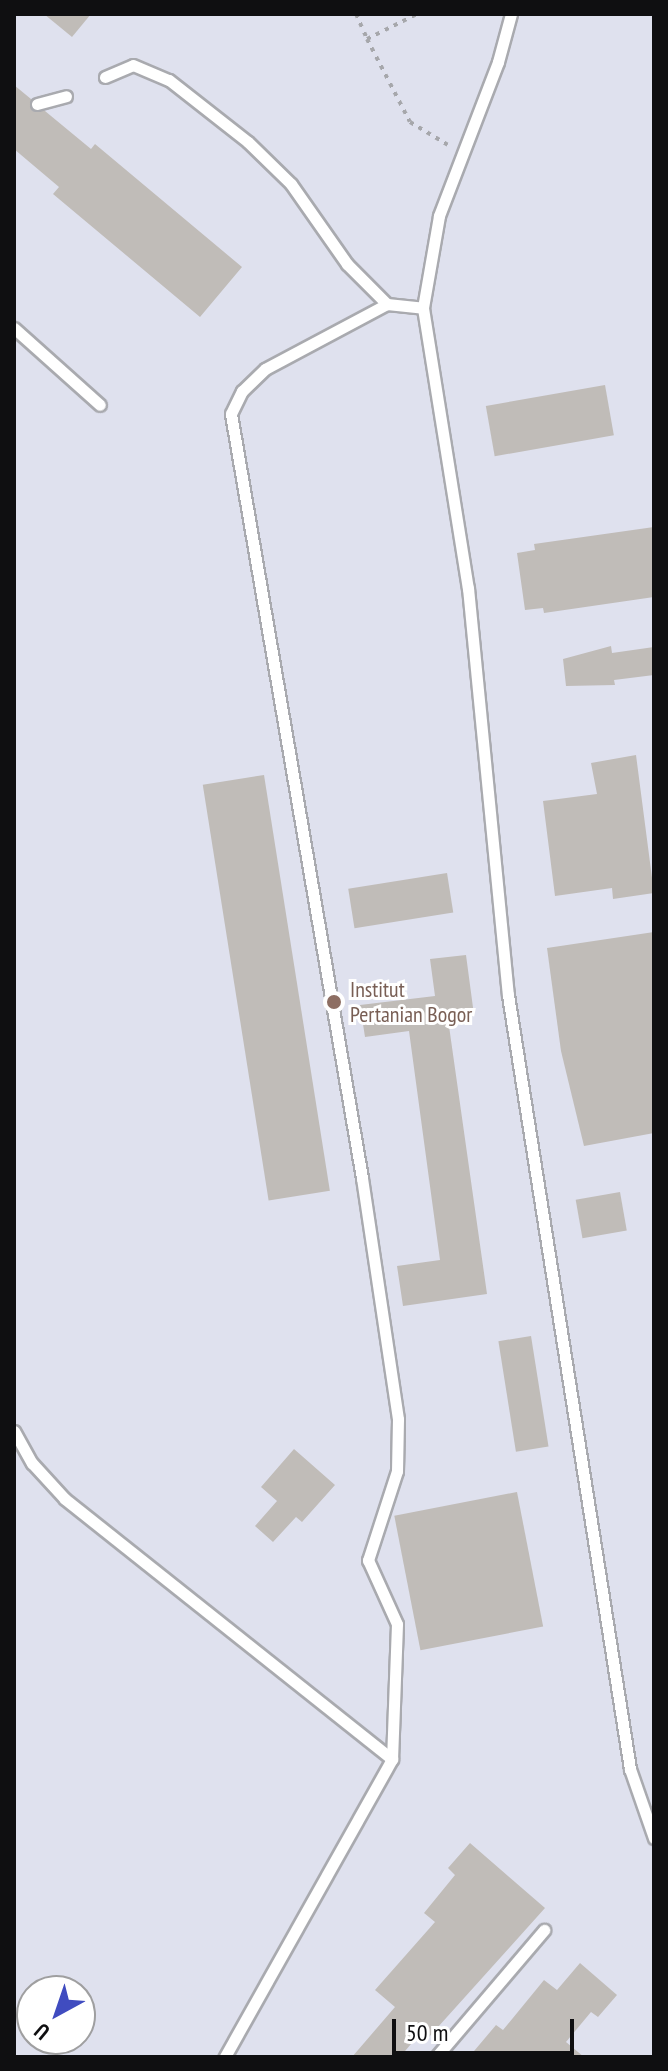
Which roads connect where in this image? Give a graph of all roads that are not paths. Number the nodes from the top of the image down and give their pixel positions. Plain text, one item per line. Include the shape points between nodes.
1 (511, 14) edge
2 (105, 77) dead end
3 (66, 96) dead end
4 (37, 104) dead end
5 (387, 304) junction
6 (423, 308) junction
7 (14, 328) edge
8 (100, 405) dead end
9 (14, 1431) edge
10 (392, 1759) junction
11 (654, 1838) edge
12 (544, 1930) dead end
13 (441, 2055) edge
14 (225, 2057) edge

1 - 6 lane via 439,216
2 - 5 lane via 133,65 145,67 236,133 291,184 347,264
3 - 4 lane
5 - 6 lane
5 - 10 lane via 265,369 242,391 231,414 398,1419 397,1471 368,1560 397,1624
6 - 11 lane via 468,588 508,995 630,1769
7 - 8 lane
9 - 10 lane via 32,1463 65,1499
10 - 14 lane
12 - 13 lane

